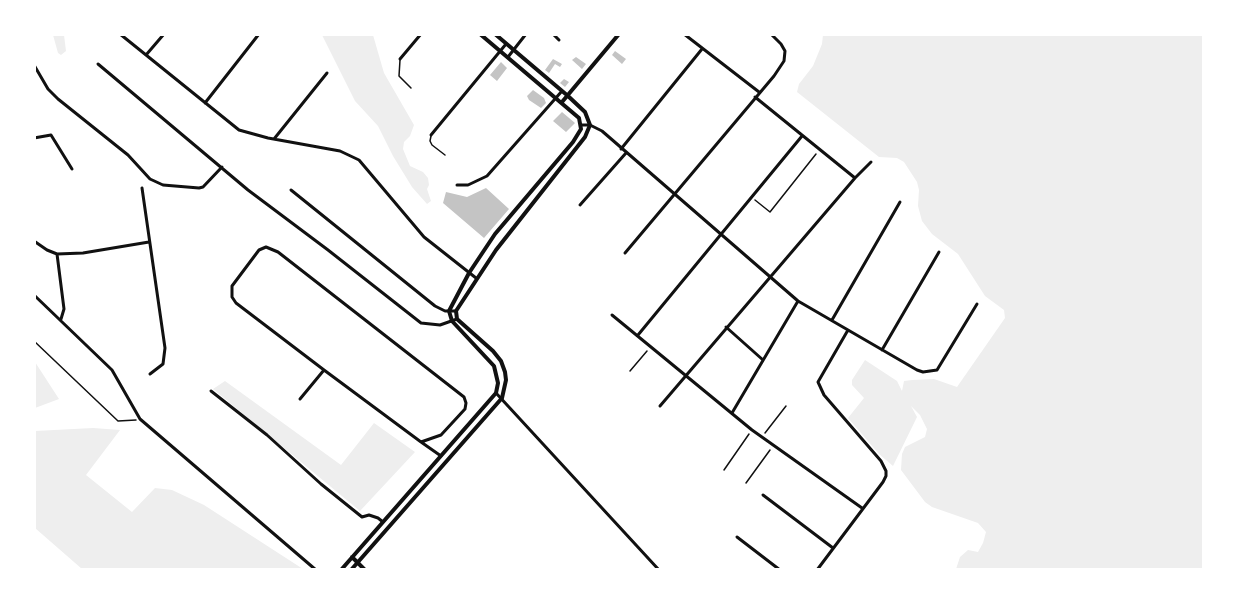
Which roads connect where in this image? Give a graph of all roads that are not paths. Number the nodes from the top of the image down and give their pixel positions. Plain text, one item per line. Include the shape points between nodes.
1 (120, 34) edge
2 (164, 34) edge
3 (259, 34) edge
4 (421, 34) edge
5 (480, 34) edge
6 (495, 34) edge
7 (526, 34) edge
8 (553, 34) edge
9 (619, 34) edge
10 (684, 34) edge
11 (771, 34) edge
12 (559, 40) dead end
13 (506, 44) junction
14 (514, 49) junction
15 (702, 49) junction
16 (500, 51) junction
17 (147, 55) junction
18 (508, 57) junction
19 (400, 59) joint
20 (98, 64) dead end
21 (34, 65) edge
22 (327, 73) dead end
23 (411, 88) dead end
24 (562, 91) junction
25 (759, 92) junction
26 (568, 96) junction
27 (755, 97) junction
28 (556, 98) junction
29 (562, 102) junction
30 (205, 103) junction
31 (582, 125) junction
32 (590, 125) junction
33 (432, 135) joint
34 (802, 136) junction
35 (34, 138) edge
36 (274, 140) junction
37 (621, 149) junction
38 (626, 153) junction
39 (445, 154) dead end
40 (871, 162) dead end
41 (222, 167) junction
42 (72, 169) dead end
43 (855, 177) junction
44 (457, 185) dead end
45 (142, 188) dead end
46 (291, 190) dead end
47 (674, 194) junction
48 (900, 202) dead end
49 (580, 205) dead end
50 (720, 235) junction
51 (34, 241) edge
52 (149, 242) junction
53 (939, 252) dead end
54 (625, 253) dead end
55 (57, 254) junction
56 (469, 273) junction
57 (771, 277) junction
58 (476, 278) junction
59 (34, 295) edge
60 (798, 301) junction
61 (978, 304) dead end
62 (449, 311) junction
63 (456, 311) junction
64 (612, 315) dead end
65 (61, 319) junction
66 (457, 320) junction
67 (832, 320) junction
68 (452, 321) junction
69 (726, 327) junction
70 (848, 330) junction
71 (638, 335) junction
72 (882, 350) junction
73 (763, 360) junction
74 (324, 370) junction
75 (686, 374) junction
76 (150, 375) dead end
77 (211, 390) dead end
78 (496, 393) junction
79 (502, 398) junction
80 (300, 399) dead end
81 (660, 406) dead end
82 (732, 413) junction
83 (421, 442) junction
84 (441, 456) junction
85 (763, 495) dead end
86 (862, 508) junction
87 (383, 522) junction
88 (737, 537) dead end
89 (833, 548) junction
90 (352, 557) junction
91 (358, 562) junction
92 (316, 570) edge
93 (340, 570) edge
94 (351, 570) edge
95 (365, 570) edge
96 (659, 570) edge
97 (780, 570) edge
98 (817, 570) edge

1 - 17 street
2 - 17 street
3 - 30 street
4 - 19 street
5 - 16 street
6 - 13 street
7 - 14 street
8 - 12 street
9 - 26 street
10 - 15 street
11 - 25 street via 785,51 784,61
13 - 14 street
13 - 16 street
14 - 18 street
14 - 24 street
15 - 25 street
15 - 37 street
16 - 18 street
16 - 33 street
17 - 30 street
18 - 28 street
19 - 23 lane via 399,76
20 - 41 street
21 - 41 street via 58,99 150,179 163,185 203,187
22 - 36 street
24 - 26 street
24 - 28 street
25 - 27 street
26 - 29 street
26 - 32 street via 585,112
27 - 34 street
27 - 47 street
28 - 29 street
28 - 44 street via 487,176
29 - 31 street
30 - 36 street via 239,130
31 - 32 street
31 - 56 street via 573,142 495,234
32 - 37 street
32 - 58 street via 585,137
33 - 39 lane via 432,145
34 - 43 street
34 - 50 street
35 - 42 street via 51,135
36 - 56 street via 340,151 359,160 424,237
37 - 38 street
38 - 47 street
38 - 49 street
40 - 43 street
41 - 68 street via 421,323 440,325
43 - 57 street
45 - 52 street
46 - 62 street via 435,306
47 - 50 street
47 - 54 street
48 - 67 street
50 - 57 street
50 - 71 street
51 - 55 street
52 - 55 street
52 - 76 street via 165,348 163,364
53 - 72 street
55 - 65 street via 64,309
56 - 58 street
56 - 62 street
57 - 60 street
57 - 69 street
58 - 63 street
59 - 65 street
60 - 67 street
60 - 73 street
61 - 72 street via 934,372 916,370
62 - 63 street
62 - 68 street
63 - 66 street
64 - 71 street
65 - 92 street via 112,370 140,419
66 - 68 street
66 - 79 street via 501,361 506,372
67 - 70 street
68 - 78 street via 494,366
69 - 73 street
69 - 75 street
70 - 72 street
70 - 86 street via 818,382 824,395 886,471 884,482
71 - 75 street
73 - 82 street
74 - 80 street
74 - 83 street
74 - 83 street via 232,297 232,286 259,250 278,252 464,397 465,409 441,435
75 - 81 street
75 - 82 street
77 - 87 street via 362,517 369,515
78 - 79 street
78 - 84 street
79 - 91 street
79 - 96 street
82 - 86 street
83 - 84 street
84 - 87 street
85 - 89 street
86 - 89 street
87 - 90 street
88 - 97 street
89 - 98 street
90 - 91 street
90 - 93 street
91 - 94 street
91 - 95 street

